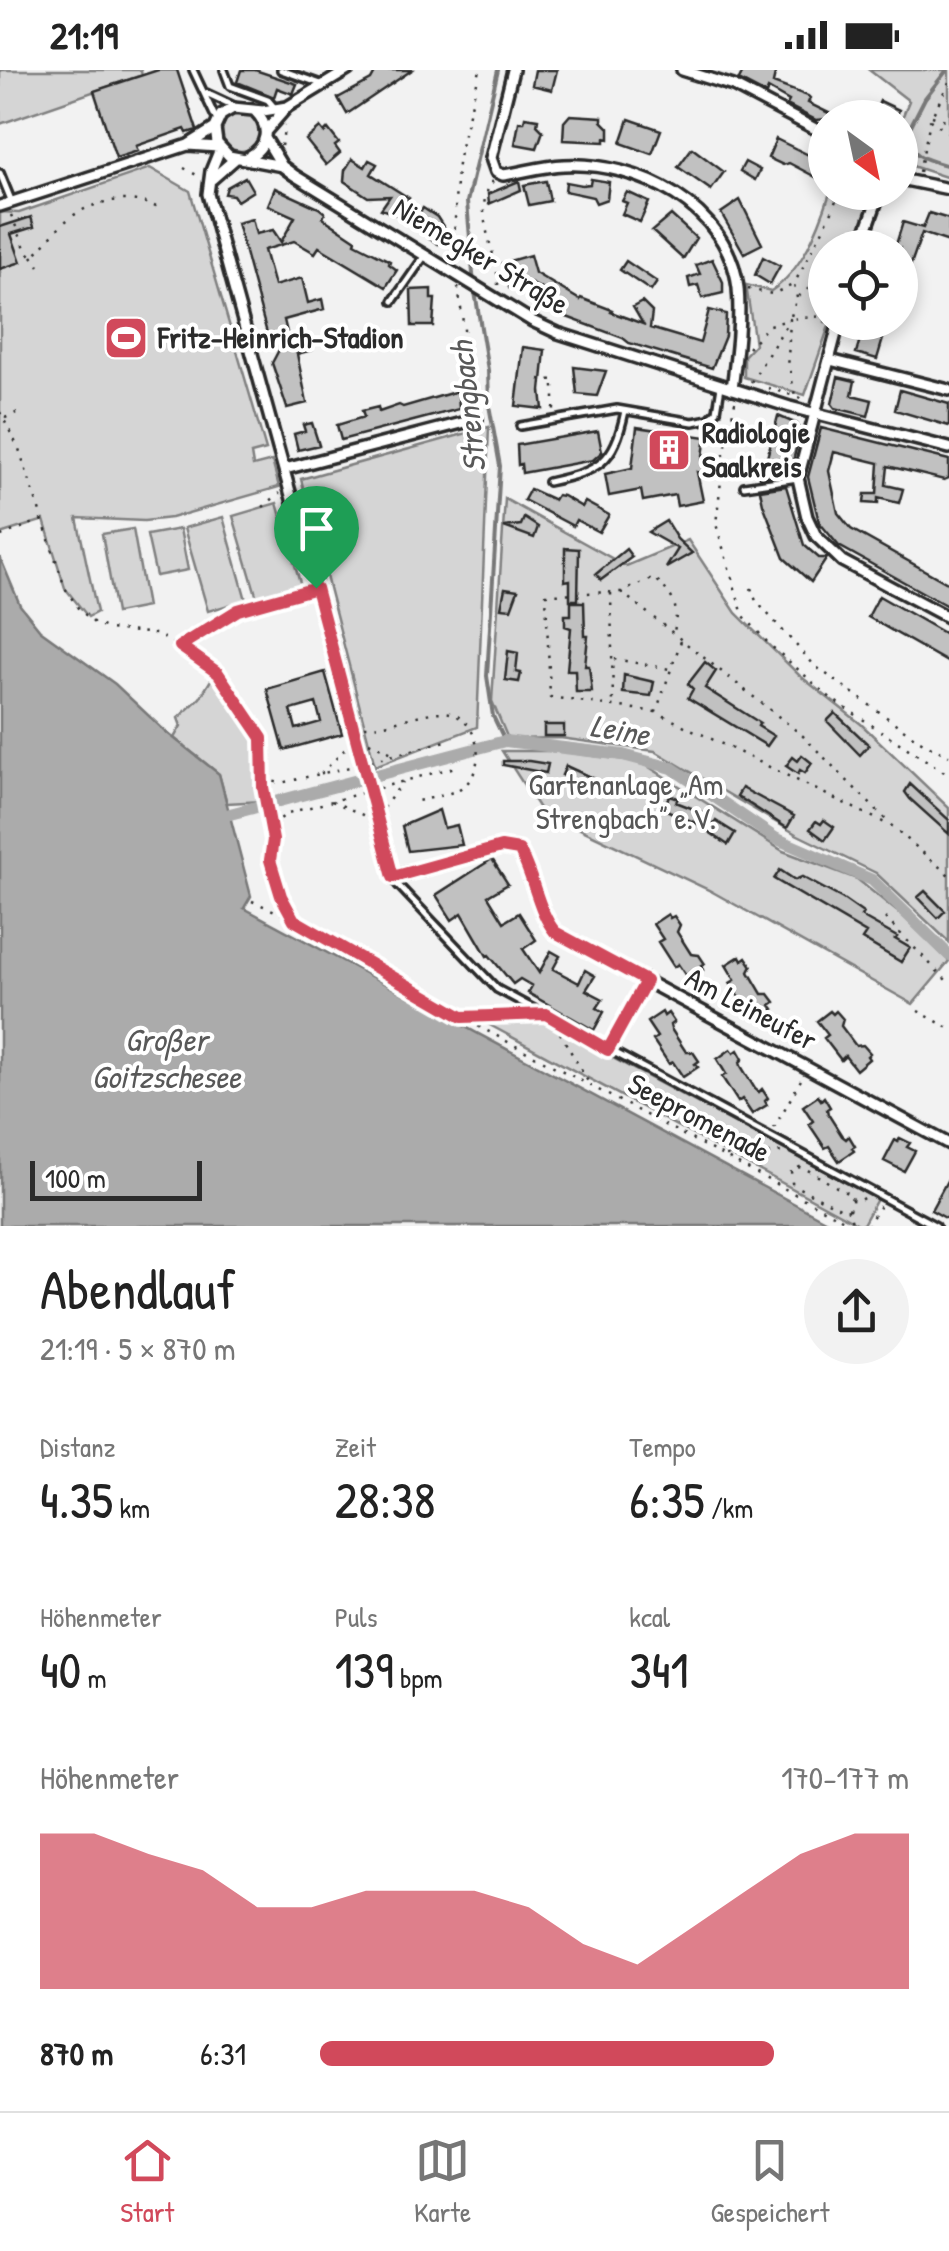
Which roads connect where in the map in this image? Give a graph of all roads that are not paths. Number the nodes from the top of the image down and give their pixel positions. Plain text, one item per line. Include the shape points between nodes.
1 (193, 70) edge
2 (224, 70) edge
3 (281, 70) edge
4 (348, 70) edge
5 (513, 70) edge
6 (682, 70) edge
7 (324, 85) junction
8 (230, 86) junction
9 (206, 93) junction
10 (217, 98) junction
11 (237, 107) junction
12 (252, 109) junction
13 (280, 110) junction
14 (216, 125) junction
15 (808, 125) edge
16 (266, 135) junction
17 (188, 144) junction
18 (219, 148) junction
19 (248, 157) junction
20 (236, 158) junction
21 (282, 166) junction
22 (0, 172) edge
23 (212, 179) junction
24 (918, 181) edge
25 (949, 189) edge
26 (0, 206) edge
27 (11, 208) junction
28 (426, 254) junction
29 (394, 301) dead end
30 (835, 340) edge
31 (830, 360) junction
32 (731, 386) junction
33 (949, 390) edge
34 (625, 410) junction
35 (815, 414) junction
36 (477, 418) road end
37 (520, 426) dead end
38 (949, 448) edge
39 (285, 469) junction
40 (798, 478) junction
41 (548, 482) dead end
42 (744, 486) dead end
43 (949, 618) edge
44 (360, 746) joint
45 (393, 877) junction
46 (646, 981) junction
47 (618, 1028) dead end
48 (949, 1144) edge
49 (936, 1226) edge

1 - 9 lane
2 - 8 lane
3 - 7 lane
4 - 7 street
5 - 32 street via 491,158 496,172 568,164 640,174 705,220 738,286
6 - 15 street via 733,86
7 - 13 street
8 - 10 lane
8 - 13 lane
9 - 10 lane
9 - 14 lane
10 - 11 lane
11 - 12 street
11 - 14 street
12 - 13 street
12 - 16 street, Niemegker Straße
13 - 16 street
14 - 17 street
14 - 18 street
16 - 19 street
16 - 21 street, Niemegker Straße
17 - 18 street
17 - 27 street
18 - 20 street
18 - 23 street
19 - 20 street, Niemegker Straße
19 - 21 street, Niemegker Straße
20 - 23 street
21 - 28 street, Niemegker Straße
22 - 27 lane
23 - 39 street via 208,194
24 - 25 street
26 - 27 street
28 - 29 lane
28 - 32 street, Niemegker Straße via 558,334
30 - 31 street
31 - 33 street
31 - 35 street
32 - 34 lane via 710,419
32 - 35 street, Niemegker Straße
34 - 37 lane
34 - 41 lane via 618,442 600,466
35 - 38 street, Niemegker Straße
35 - 40 street
36 - 39 street
39 - 44 street
40 - 42 lane
40 - 43 street via 807,517 826,547
44 - 45 lane, Seepromenade, bridge
45 - 46 street, Am Leineufer via 501,847 519,850 555,932
45 - 49 lane, Seepromenade via 497,989
46 - 47 lane
46 - 48 street, Am Leineufer

